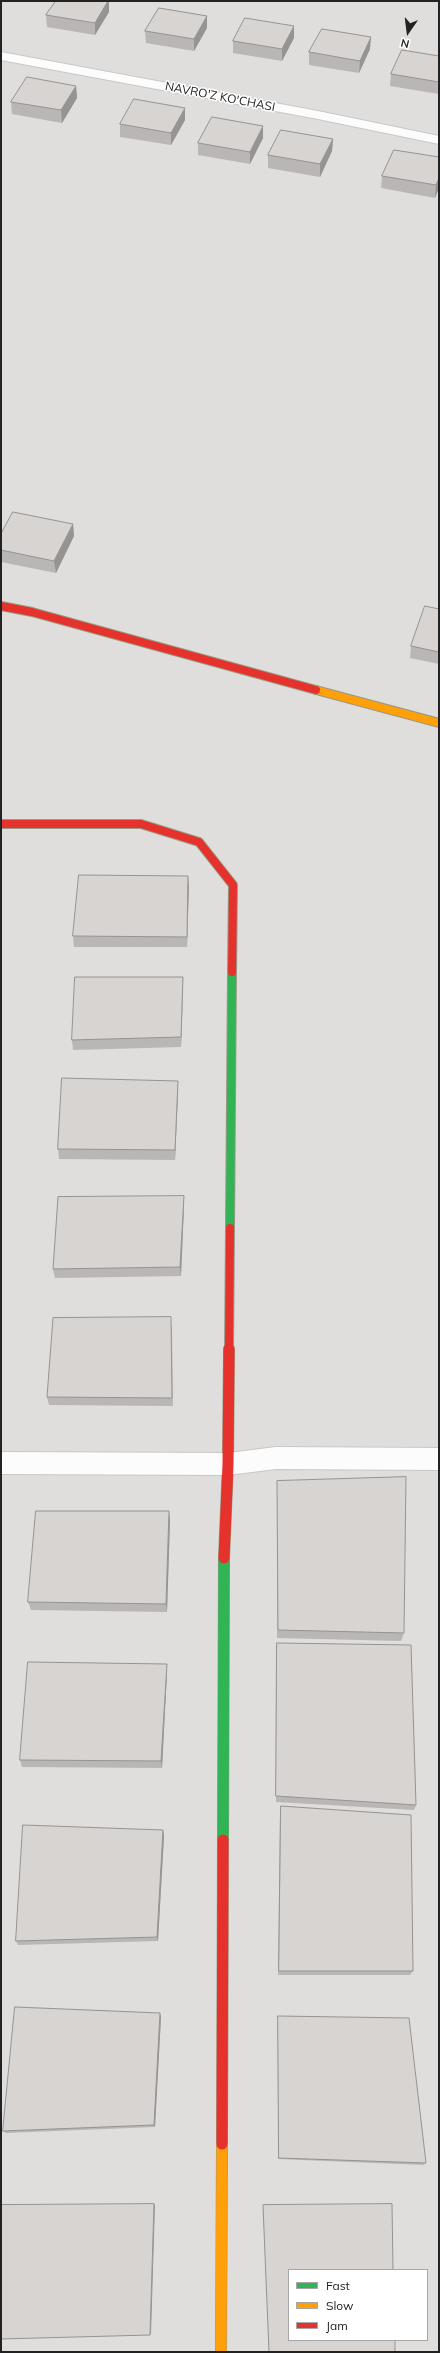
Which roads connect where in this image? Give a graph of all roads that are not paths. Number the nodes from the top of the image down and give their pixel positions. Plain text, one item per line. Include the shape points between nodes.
1 (1, 56) edge
2 (439, 140) edge
3 (1, 606) edge
4 (439, 723) edge
5 (1, 824) edge
6 (439, 1459) edge
7 (1, 1463) edge
8 (228, 1464) junction
9 (221, 2352) edge

1 - 2 street, NAVRO'Z KO'CHASI
3 - 4 street via 32,612
5 - 8 street via 141,824 199,842 233,884
6 - 8 street via 276,1458
7 - 8 street
8 - 9 street via 224,1541

